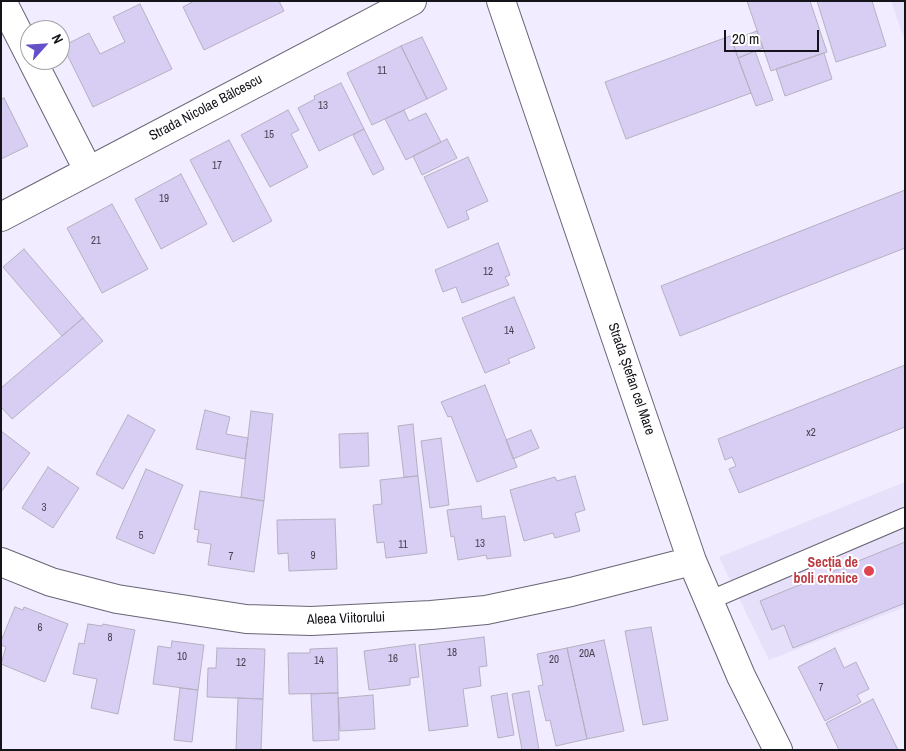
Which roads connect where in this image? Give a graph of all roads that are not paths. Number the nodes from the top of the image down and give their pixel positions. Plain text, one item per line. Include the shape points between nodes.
1 (2, 1) edge
2 (412, 1) edge
3 (501, 1) edge
4 (20, 36) edge
5 (37, 70) edge
6 (88, 170) junction
7 (1, 216) edge
8 (905, 517) edge
9 (692, 561) junction
10 (1, 562) edge
11 (713, 613) junction
12 (778, 750) edge

1 - 4 street
2 - 6 street, Strada Nicolae Bălcescu
3 - 9 street, Strada Ștefan cel Mare
5 - 6 street
6 - 7 street, Strada Nicolae Bălcescu
8 - 11 lane
9 - 10 street, Aleea Viitorului via 486,610 311,621 246,619 117,599 51,582
9 - 11 street, Strada Ștefan cel Mare
11 - 12 street, Strada Ștefan cel Mare

